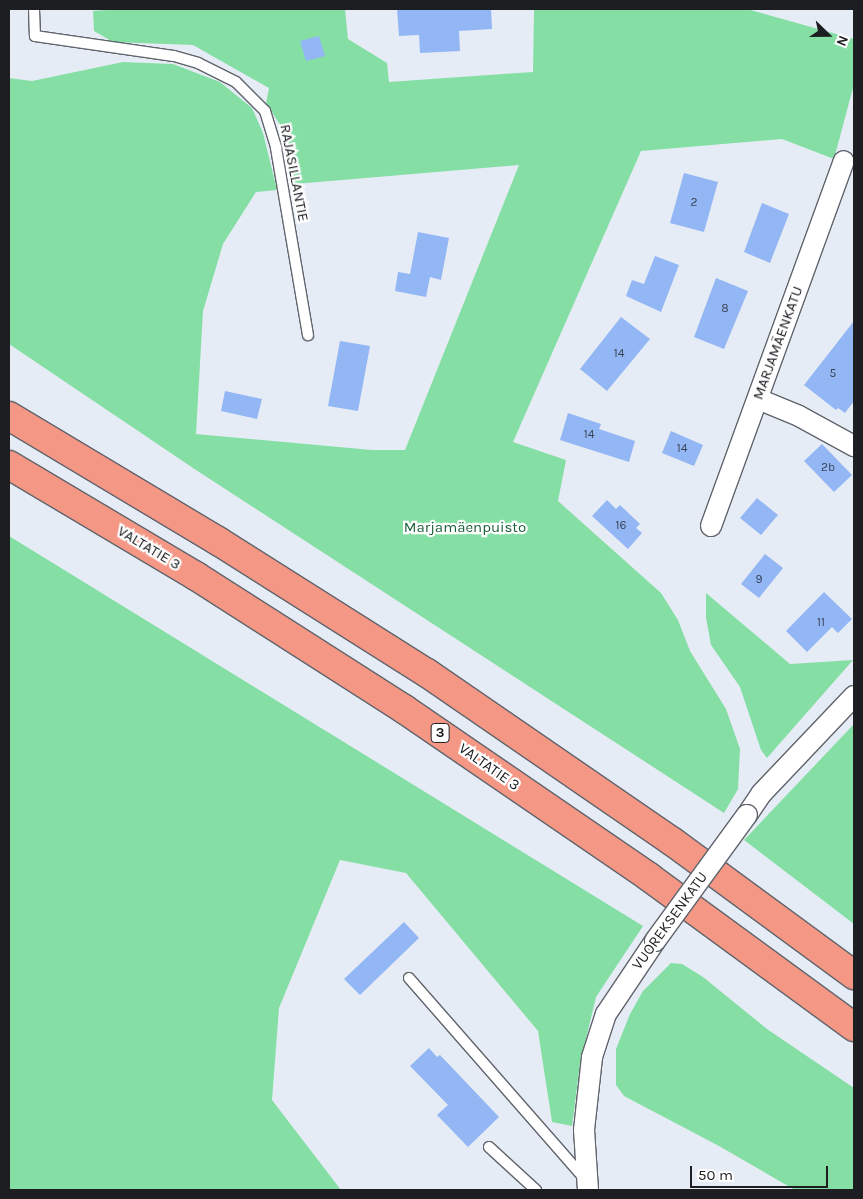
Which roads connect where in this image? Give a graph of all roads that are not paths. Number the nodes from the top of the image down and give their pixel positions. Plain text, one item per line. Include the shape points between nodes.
1 (34, 9) edge
2 (844, 161) dead end
3 (308, 335) dead end
4 (758, 399) junction
5 (9, 416) edge
6 (854, 446) edge
7 (9, 465) edge
8 (711, 526) dead end
9 (854, 696) edge
10 (854, 975) edge
11 (409, 978) dead end
12 (854, 1027) edge
13 (489, 1147) dead end
14 (587, 1185) edge
15 (536, 1190) edge

1 - 3 lane, RAJASILLANTIE via 35,36 174,56 198,63 236,82 265,111 276,148
2 - 4 street, MARJAMÄENKATU
4 - 6 street via 799,416
4 - 8 street, MARJAMÄENKATU
5 - 10 highway via 218,541 427,673 673,842
7 - 12 highway, VALTATIE 3 / 3 via 196,576 404,709 649,877
9 - 14 street, VUOREKSENKATU, bridge via 761,794 606,1014 597,1038 586,1096
11 - 14 lane
13 - 15 lane

